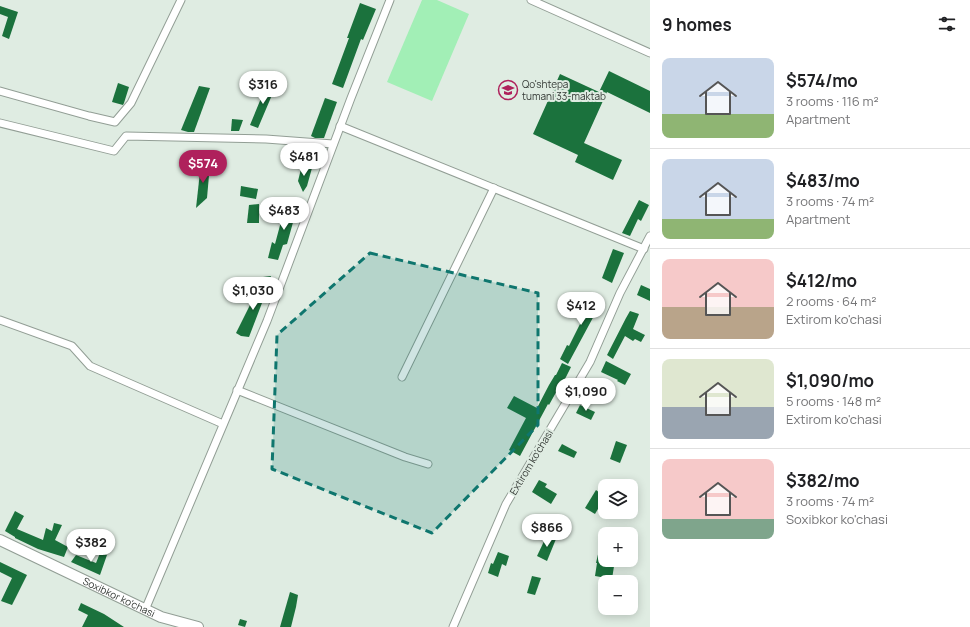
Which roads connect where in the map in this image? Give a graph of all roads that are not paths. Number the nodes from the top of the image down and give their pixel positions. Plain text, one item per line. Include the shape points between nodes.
1 (181, 0) edge
2 (390, 0) edge
3 (531, 0) edge
4 (650, 52) edge
5 (0, 91) edge
6 (0, 123) edge
7 (340, 126) junction
8 (333, 144) junction
9 (494, 188) junction
10 (650, 236) edge
11 (644, 249) junction
12 (0, 320) edge
13 (402, 377) dead end
14 (237, 390) junction
15 (223, 424) junction
16 (428, 464) dead end
17 (0, 540) edge
18 (145, 610) junction
19 (198, 627) edge
20 (453, 627) edge

1 - 5 street via 131,103 115,122
2 - 7 street
3 - 4 street
6 - 8 street via 114,151 126,136 266,139
7 - 8 street
7 - 9 street
8 - 14 street via 267,320
9 - 11 street
9 - 13 street
10 - 11 street, Extirom ko'chasi
11 - 20 street, Extirom ko'chasi via 620,293 590,362 506,504
12 - 15 street via 72,346 90,366
14 - 15 street
14 - 16 street
15 - 18 street
17 - 18 main road, Soxibkor ko'chasi
18 - 19 main road, Soxibkor ko'chasi via 161,618

